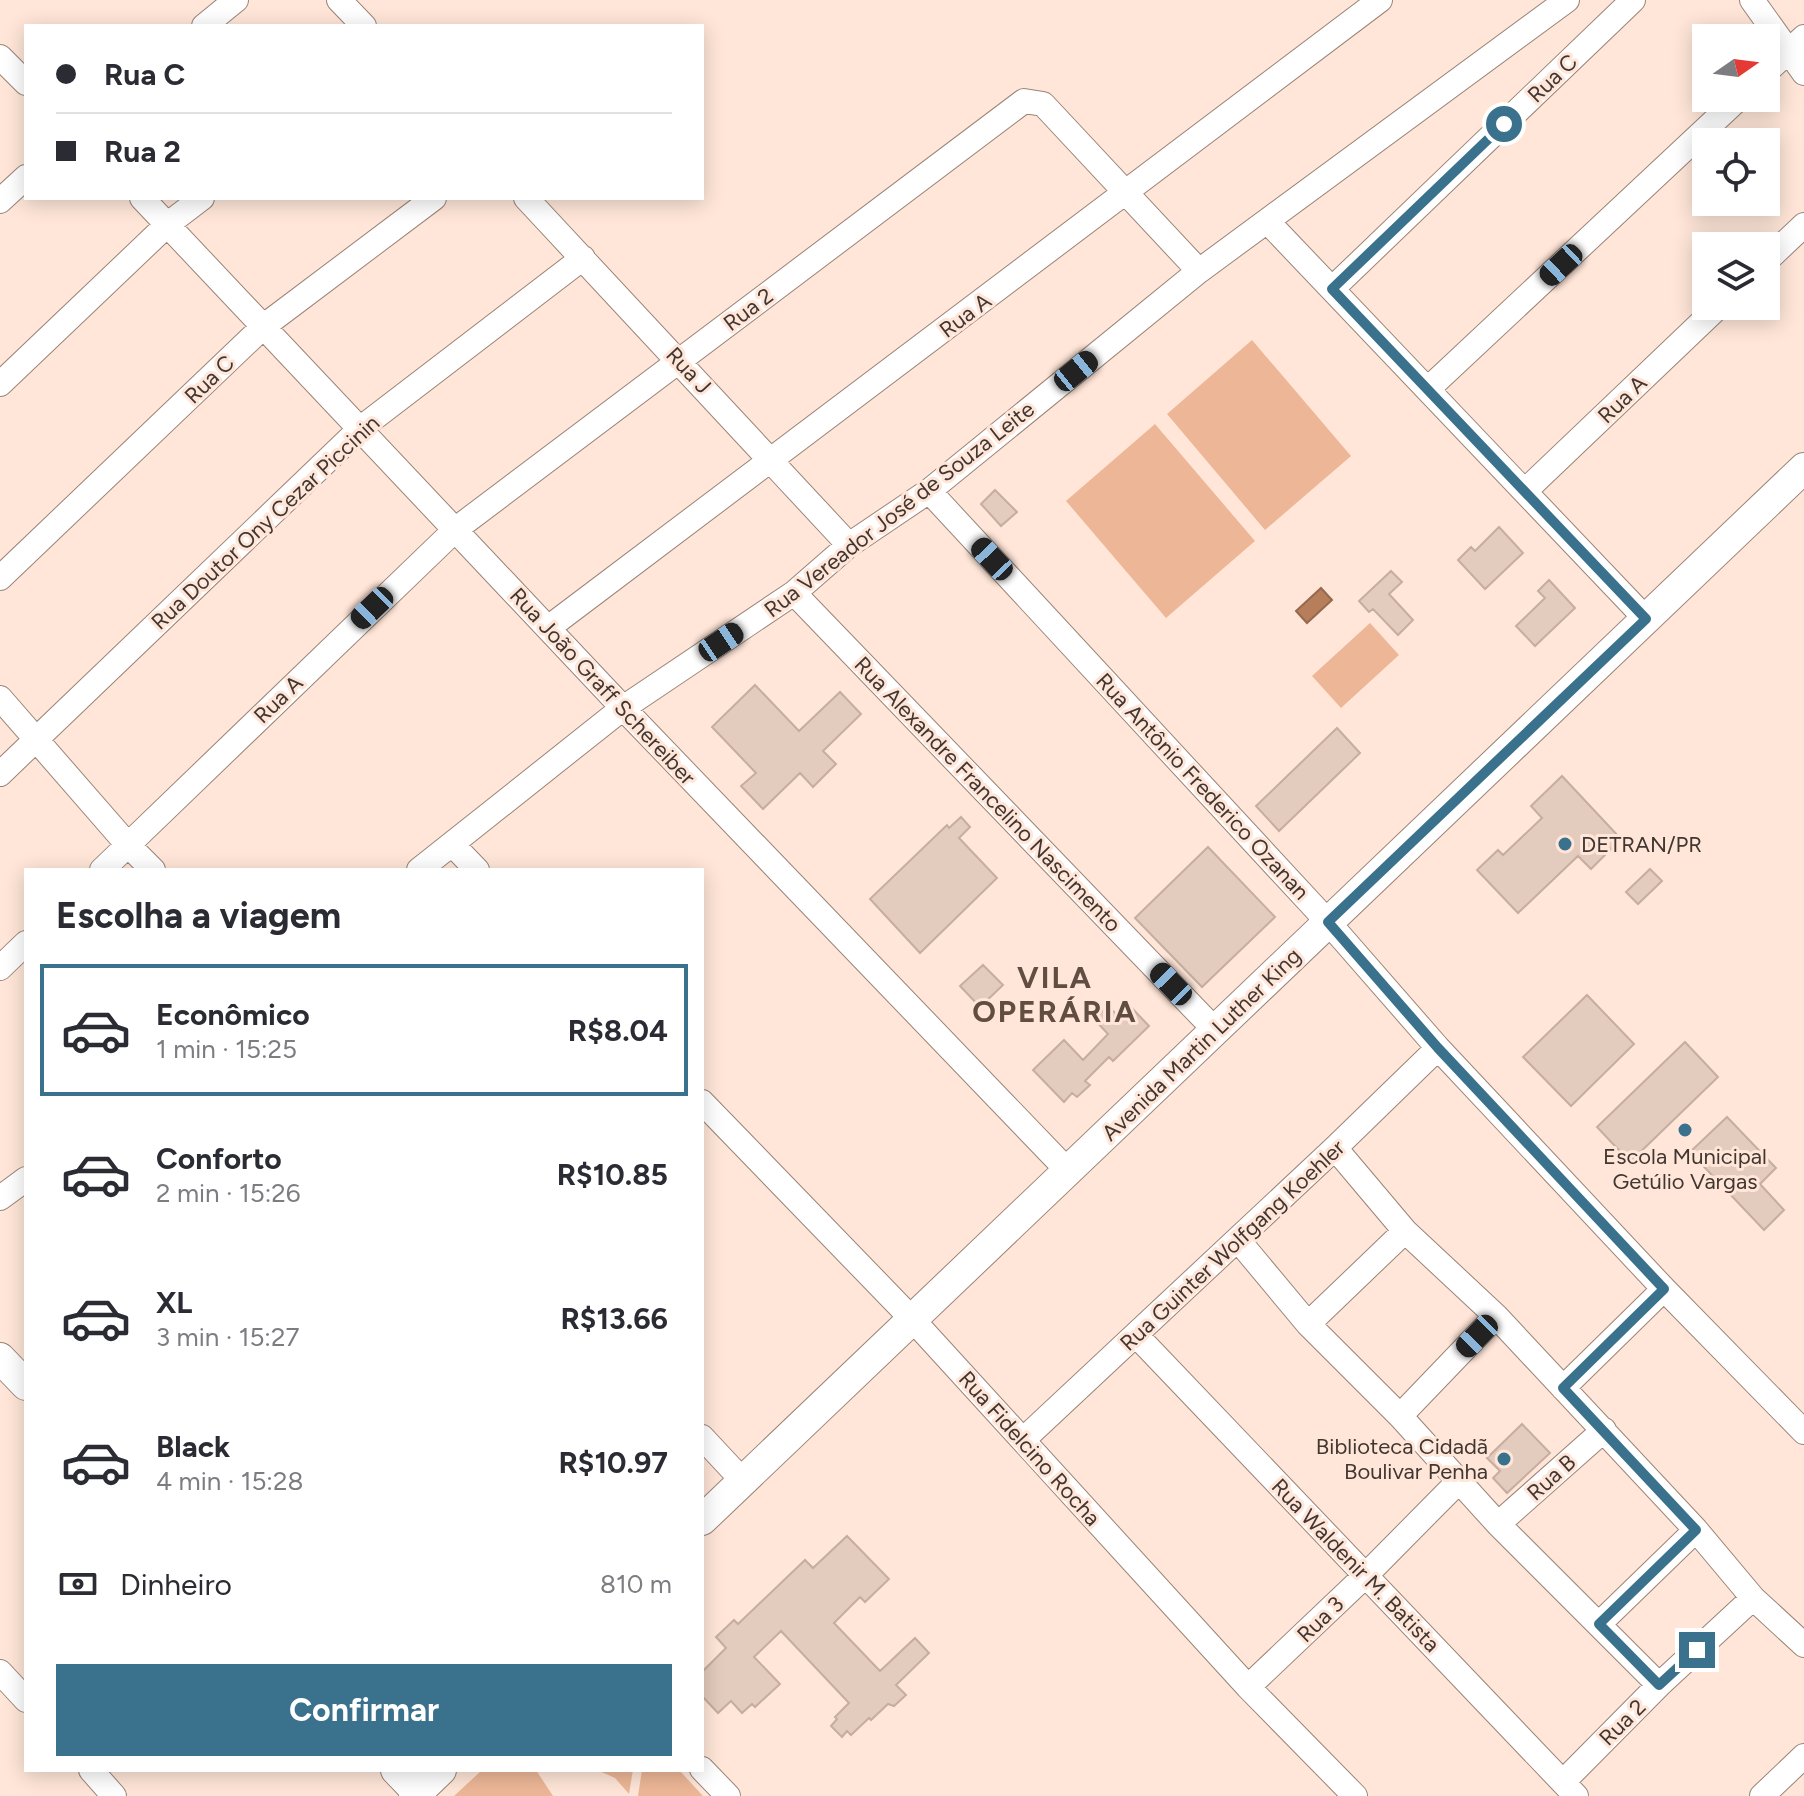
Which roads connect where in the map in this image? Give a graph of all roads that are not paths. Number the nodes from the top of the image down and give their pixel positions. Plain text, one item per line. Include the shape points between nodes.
1 (236, 0) edge
2 (339, 0) edge
3 (1380, 0) edge
4 (1566, 0) edge
5 (1633, 0) edge
6 (1752, 0) edge
7 (206, 24) edge
8 (362, 24) edge
9 (1796, 44) edge
10 (0, 57) edge
11 (1780, 59) edge
12 (1804, 73) edge
13 (24, 81) edge
14 (1724, 112) edge
15 (24, 179) edge
16 (1126, 193) junction
17 (144, 200) edge
18 (199, 200) edge
19 (431, 200) edge
20 (528, 200) edge
21 (0, 201) edge
22 (1267, 221) junction
23 (168, 224) junction
24 (1804, 225) edge
25 (1780, 248) edge
26 (583, 258) junction
27 (1199, 271) junction
28 (1332, 289) junction
29 (1704, 320) edge
30 (264, 326) junction
31 (679, 360) junction
32 (0, 384) edge
33 (1428, 389) junction
34 (361, 428) junction
35 (772, 461) junction
36 (1804, 468) edge
37 (929, 491) junction
38 (1525, 491) junction
39 (456, 529) junction
40 (849, 545) junction
41 (0, 578) edge
42 (794, 593) junction
43 (1646, 619) junction
44 (548, 628) junction
45 (0, 698) edge
46 (623, 708) junction
47 (36, 739) junction
48 (0, 774) edge
49 (452, 844) junction
50 (128, 845) junction
51 (104, 868) edge
52 (151, 868) edge
53 (422, 868) edge
54 (475, 868) edge
55 (1328, 922) junction
56 (24, 945) edge
57 (0, 968) edge
58 (1215, 1030) junction
59 (1438, 1048) junction
60 (704, 1104) edge
61 (1335, 1148) junction
62 (1068, 1171) junction
63 (24, 1180) edge
64 (0, 1198) edge
65 (1405, 1231) junction
66 (1238, 1240) junction
67 (1664, 1289) junction
68 (1496, 1316) junction
69 (913, 1320) junction
70 (1308, 1324) junction
71 (1136, 1335) junction
72 (0, 1358) edge
73 (24, 1383) edge
74 (1563, 1388) junction
75 (1400, 1416) junction
76 (1803, 1428) edge
77 (1604, 1430) junction
78 (704, 1439) edge
79 (1023, 1440) junction
80 (743, 1481) junction
81 (1458, 1482) junction
82 (704, 1518) edge
83 (1498, 1524) junction
84 (1696, 1530) junction
85 (1366, 1575) junction
86 (1753, 1598) junction
87 (1599, 1624) junction
88 (1804, 1645) edge
89 (0, 1672) edge
90 (1659, 1685) junction
91 (1248, 1687) junction
92 (24, 1698) edge
93 (1804, 1756) edge
94 (704, 1771) edge
95 (93, 1772) edge
96 (398, 1772) edge
97 (439, 1772) edge
98 (1570, 1789) edge
99 (418, 1795) edge
100 (114, 1796) edge
101 (728, 1796) edge
102 (1355, 1796) edge
103 (1762, 1796) edge

1 - 7 street
2 - 8 street
3 - 16 street, Rua A
4 - 22 street, Rua Vereador José de Souza Leite
5 - 28 street, Rua C
6 - 9 street
9 - 11 street
9 - 12 street
10 - 13 street
14 - 33 street
15 - 21 street
16 - 27 street
16 - 31 street, Rua 2 via 1043,104 1024,101
16 - 35 street, Rua A
17 - 23 street, Rua João Graff Schereiber
18 - 23 street
19 - 30 street, Rua C
20 - 26 street, Rua J
22 - 27 street, Rua Vereador José de Souza Leite
22 - 28 street
23 - 30 street, Rua João Graff Schereiber
23 - 32 street
24 - 25 street
26 - 31 street, Rua J
26 - 34 street, Rua Doutor Ony Cezar Piccinin
27 - 37 street, Rua Vereador José de Souza Leite
28 - 33 street
29 - 38 street, Rua A
30 - 34 street, Rua João Graff Schereiber
30 - 41 street, Rua C
31 - 35 street, Rua J
31 - 39 street, Rua 2
33 - 38 street
34 - 39 street, Rua João Graff Schereiber
34 - 47 street, Rua Doutor Ony Cezar Piccinin
35 - 40 street, Rua J
35 - 44 street, Rua A
36 - 43 main road, Avenida Martin Luther King
37 - 40 street, Rua Vereador José de Souza Leite
37 - 55 street, Rua Antônio Frederico Ozanan
38 - 43 street
39 - 44 street, Rua João Graff Schereiber
39 - 50 street, Rua A
40 - 42 street, Rua Vereador José de Souza Leite
42 - 46 street, Rua Vereador José de Souza Leite
42 - 58 street, Rua Alexandre Francelino Nascimento
43 - 55 main road, Avenida Martin Luther King
44 - 46 street, Rua João Graff Schereiber
45 - 47 street
46 - 49 street, Rua Vereador José de Souza Leite
46 - 62 street, Rua João Graff Schereiber
47 - 48 street, Rua Doutor Ony Cezar Piccinin
47 - 50 street
49 - 53 street, Rua Vereador José de Souza Leite
49 - 54 street
50 - 51 street, Rua A
50 - 52 street
55 - 58 main road, Avenida Martin Luther King
55 - 59 street, Rua Antônio Frederico Ozanan
56 - 57 street
58 - 62 main road, Avenida Martin Luther King
59 - 61 street, Rua Guinter Wolfgang Koehler
59 - 67 street, Rua Antônio Frederico Ozanan
60 - 69 street, Rua Fidelcino Rocha
61 - 65 street
61 - 66 street, Rua Guinter Wolfgang Koehler
62 - 69 main road, Avenida Martin Luther King
63 - 64 street
65 - 68 street
65 - 70 street
66 - 70 street
66 - 71 street, Rua Guinter Wolfgang Koehler
67 - 74 street
67 - 76 street, Rua Antônio Frederico Ozanan
68 - 74 street
68 - 75 street
69 - 79 street, Rua Fidelcino Rocha
69 - 80 main road, Avenida Martin Luther King
70 - 75 street
71 - 79 street, Rua Guinter Wolfgang Koehler
71 - 85 street, Rua Waldenir M. Batista
72 - 73 main road
74 - 77 street
75 - 81 street
77 - 83 street, Rua B
77 - 84 street
78 - 80 street
79 - 91 street, Rua Fidelcino Rocha
80 - 82 main road, Avenida Martin Luther King
81 - 83 street
81 - 85 street, Rua 3
83 - 87 street
84 - 86 street
84 - 87 street
85 - 91 street, Rua 3
85 - 98 street, Rua Waldenir M. Batista
86 - 88 street
86 - 90 street, Rua 2
87 - 90 street
89 - 92 street
90 - 98 street, Rua 2
91 - 102 street, Rua Fidelcino Rocha
93 - 103 street
94 - 101 street
95 - 100 street
96 - 99 main road
97 - 99 main road

